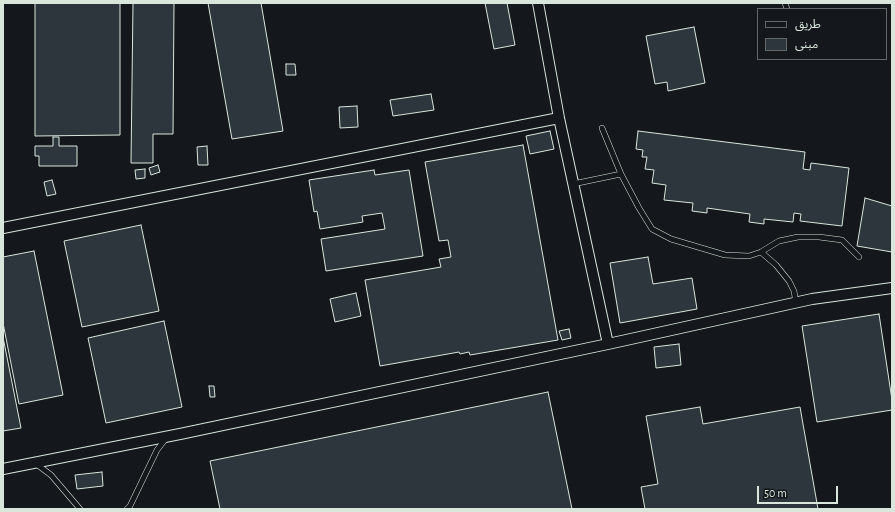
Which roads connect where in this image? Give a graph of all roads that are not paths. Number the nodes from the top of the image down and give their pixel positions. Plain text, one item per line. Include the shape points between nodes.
1 (538, 3) edge
2 (559, 118) junction
3 (602, 128) dead end
4 (621, 174) junction
5 (573, 184) junction
6 (3, 228) edge
7 (761, 252) junction
8 (859, 257) dead end
9 (892, 288) edge
10 (796, 303) junction
11 (608, 344) junction
12 (168, 436) junction
13 (34, 463) junction
14 (3, 469) edge
15 (80, 509) edge
16 (127, 509) edge

1 - 2 street
2 - 5 street
2 - 6 street
3 - 4 lane
4 - 5 lane
4 - 7 lane via 652,229 725,256 749,256
5 - 11 street
7 - 8 lane via 779,241 798,237 819,237 842,240
7 - 10 lane via 789,281
9 - 10 street
10 - 11 street
11 - 12 street
12 - 13 street
12 - 16 lane via 157,450
13 - 14 street
13 - 15 lane via 51,475

